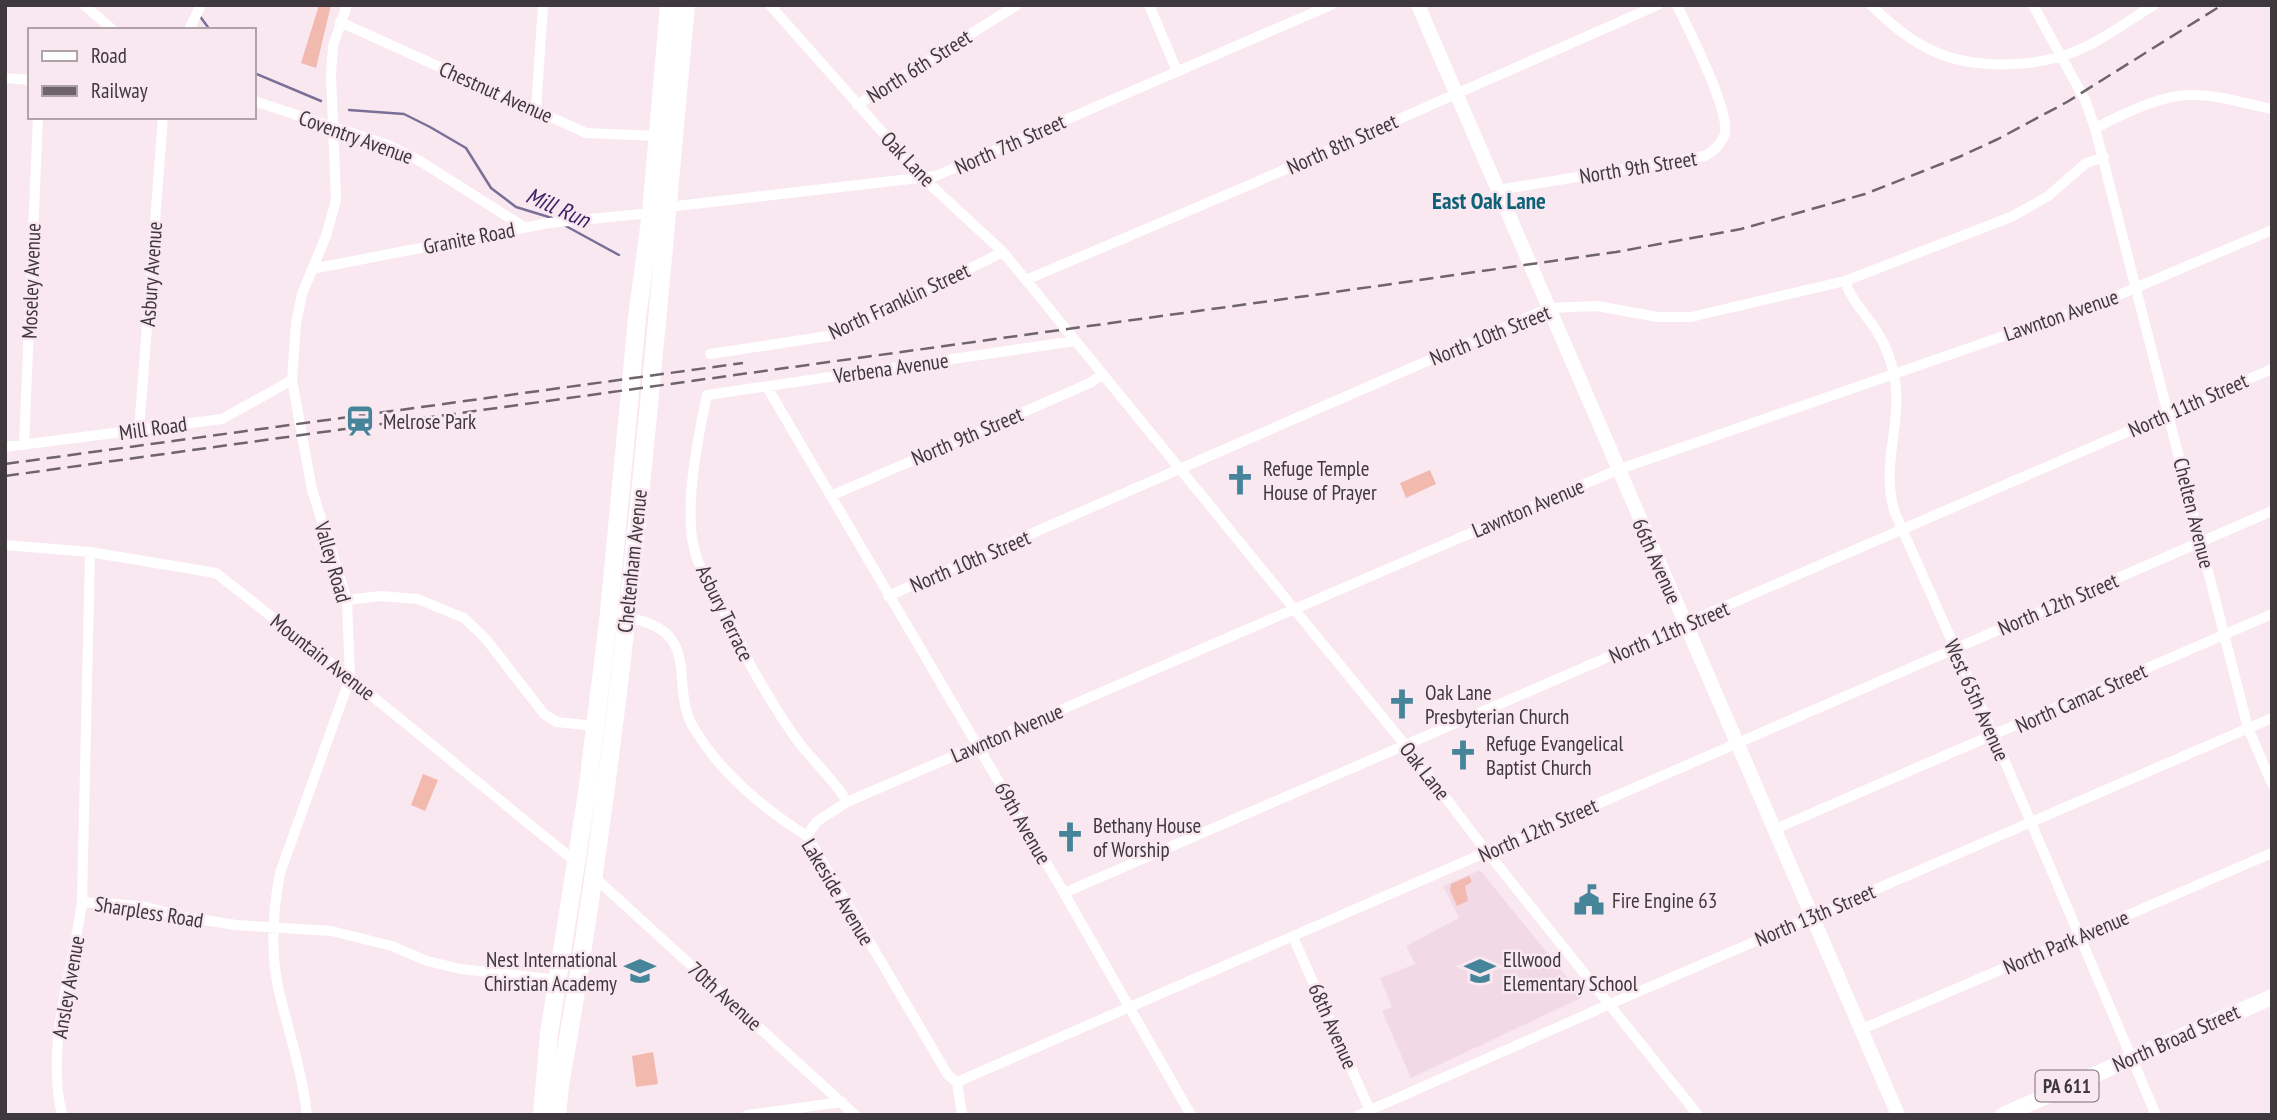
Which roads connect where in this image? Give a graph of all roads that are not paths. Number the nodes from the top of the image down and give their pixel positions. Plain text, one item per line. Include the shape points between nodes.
1 (84, 5) edge
2 (347, 5) edge
3 (543, 5) edge
4 (669, 5) edge
5 (686, 5) edge
6 (770, 5) edge
7 (1017, 5) edge
8 (1149, 5) edge
9 (1331, 5) edge
10 (1418, 5) edge
11 (1658, 5) edge
12 (1677, 5) edge
13 (1871, 5) edge
14 (2033, 5) edge
15 (2154, 5) edge
16 (200, 7) edge
17 (340, 22) junction
18 (111, 28) edge
19 (190, 28) edge
20 (2060, 57) junction
21 (1177, 71) junction
22 (5, 78) edge
23 (28, 80) edge
24 (1456, 94) junction
25 (256, 102) edge
26 (857, 105) junction
27 (2272, 109) edge
28 (536, 110) junction
29 (38, 119) edge
30 (163, 119) edge
31 (334, 126) junction
32 (2095, 128) junction
33 (658, 136) junction
34 (2104, 157) junction
35 (922, 177) junction
36 (1498, 190) junction
37 (659, 210) junction
38 (524, 228) junction
39 (2272, 230) edge
40 (1003, 252) junction
41 (312, 269) junction
42 (1026, 280) junction
43 (1845, 281) junction
44 (2137, 288) junction
45 (1549, 308) junction
46 (1072, 338) junction
47 (710, 354) dead end
48 (2272, 369) edge
49 (1894, 374) junction
50 (1102, 375) junction
51 (292, 380) junction
52 (767, 387) junction
53 (707, 395) joint
54 (2169, 413) junction
55 (139, 430) junction
56 (24, 444) junction
57 (5, 447) edge
58 (1179, 470) junction
59 (1617, 470) junction
60 (831, 496) junction
61 (2272, 511) edge
62 (1903, 531) junction
63 (2200, 542) junction
64 (5, 545) edge
65 (90, 552) junction
66 (888, 596) junction
67 (347, 600) junction
68 (1294, 609) junction
69 (2272, 614) edge
70 (618, 616) junction
71 (1685, 625) junction
72 (2224, 635) junction
73 (1955, 648) junction
74 (350, 678) junction
75 (2272, 718) edge
76 (595, 726) junction
77 (2248, 728) junction
78 (1994, 736) junction
79 (1737, 743) junction
80 (978, 745) junction
81 (1406, 746) junction
82 (2272, 784) edge
83 (847, 802) junction
84 (2030, 822) junction
85 (1773, 830) junction
86 (807, 836) junction
87 (1487, 852) junction
88 (2272, 853) edge
89 (577, 863) junction
90 (595, 877) junction
91 (1064, 893) junction
92 (82, 902) junction
93 (1812, 916) junction
94 (274, 928) junction
95 (1293, 937) junction
96 (2078, 937) junction
97 (559, 980) junction
98 (2272, 997) edge
99 (1609, 1004) junction
100 (1129, 1008) junction
101 (573, 1012) junction
102 (1860, 1030) junction
103 (549, 1034) junction
104 (2132, 1058) junction
105 (957, 1082) junction
106 (842, 1102) junction
107 (1371, 1112) edge
108 (62, 1115) edge
109 (307, 1115) edge
110 (533, 1115) edge
111 (542, 1115) edge
112 (557, 1115) edge
113 (569, 1115) edge
114 (747, 1115) edge
115 (855, 1115) edge
116 (962, 1115) edge
117 (1191, 1115) edge
118 (1359, 1115) edge
119 (1698, 1115) edge
120 (1898, 1115) edge
121 (2003, 1115) edge
122 (2156, 1115) edge

1 - 18 street
2 - 17 street, Valley Road
3 - 28 street
4 - 33 highway, Cheltenham Avenue
5 - 37 highway, Cheltenham Avenue
6 - 26 street, Oak Lane
7 - 26 street, North 6th Street
8 - 21 street
9 - 21 street, North 7th Street
10 - 24 street, 66th Avenue
11 - 24 street, North 8th Street
12 - 36 street, North 9th Street via 1724,120 1725,133 1717,146 1704,156
13 - 20 street via 1927,48 1974,63 2016,64
14 - 20 street, Chelten Avenue
15 - 20 street
16 - 19 street
17 - 28 street, Chestnut Avenue
17 - 31 street, Valley Road via 332,46
20 - 32 street, Chelten Avenue
21 - 35 street, North 7th Street via 943,173
22 - 23 street
24 - 36 street, 66th Avenue
24 - 42 street, North 8th Street
25 - 31 street, Coventry Avenue
26 - 35 street, Oak Lane
27 - 32 street via 2189,95 2139,108
28 - 33 street, Chestnut Avenue via 586,133
29 - 56 street, Moseley Avenue
30 - 55 street, Asbury Avenue
31 - 38 street, Coventry Avenue via 420,161
31 - 41 street, Valley Road via 336,200
32 - 34 street, Chelten Avenue
33 - 37 highway, Cheltenham Avenue
34 - 43 street, North 10th Street via 2080,167 2047,197 2011,217
34 - 44 street, Chelten Avenue
35 - 37 street, North 7th Street
35 - 40 street, Oak Lane
36 - 45 street, 66th Avenue
37 - 38 street, Granite Road
37 - 70 highway, Cheltenham Avenue
38 - 41 street, Granite Road
39 - 44 street, Lawnton Avenue
40 - 42 street, Oak Lane
40 - 47 street, North Franklin Street via 835,335
41 - 51 street, Valley Road via 296,323
42 - 46 street, Oak Lane
43 - 45 street, North 10th Street via 1691,317 1658,317 1597,306
43 - 49 street, West 65th Avenue via 1882,342
44 - 49 street, Lawnton Avenue
44 - 54 street, Chelten Avenue
45 - 58 street, North 10th Street
45 - 59 street, 66th Avenue
46 - 50 street, Oak Lane
46 - 52 street, Verbena Avenue
48 - 54 street, North 11th Street
49 - 59 street, Lawnton Avenue
49 - 62 street, West 65th Avenue via 1898,404 1888,475
50 - 58 street, Oak Lane
50 - 60 street, North 9th Street
51 - 55 street, Mill Road via 222,419
51 - 67 street, Valley Road via 312,490
52 - 53 street, Verbena Avenue
52 - 60 street, 69th Avenue
53 - 83 street, Asbury Terrace via 692,494 694,550 751,666 795,737
54 - 62 street, North 11th Street
54 - 63 street, Chelten Avenue
55 - 56 street, Mill Road
56 - 57 street, Mill Road
58 - 66 street, North 10th Street
58 - 68 street, Oak Lane
59 - 68 street, Lawnton Avenue
59 - 71 street, 66th Avenue
60 - 66 street, 69th Avenue
61 - 63 street, North 12th Street
62 - 71 street, North 11th Street
62 - 73 street, West 65th Avenue
63 - 72 street, Chelten Avenue
63 - 73 street, North 12th Street
64 - 65 street, Mountain Avenue
65 - 74 street, Mountain Avenue via 216,573
65 - 92 street, Sharpless Road
66 - 80 street, 69th Avenue
67 - 74 street, Valley Road
67 - 76 street via 380,596 418,599 464,618 544,714 557,722
68 - 80 street, Lawnton Avenue
68 - 81 street, Oak Lane
69 - 72 street, North Camac Street
70 - 76 highway, Cheltenham Avenue
70 - 86 street, Lakeside Avenue via 651,623 672,642 682,663 692,727 752,794
70 - 90 highway, Cheltenham Avenue
71 - 79 street, 66th Avenue
71 - 81 street, North 11th Street
72 - 77 street, Chelten Avenue
72 - 78 street, North Camac Street
73 - 78 street, West 65th Avenue
73 - 79 street, North 12th Street
74 - 89 street, Mountain Avenue
74 - 94 street, Valley Road via 280,873
75 - 77 street, North 13th Street
76 - 89 highway, Cheltenham Avenue
77 - 82 street, Chelten Avenue
77 - 84 street, North 13th Street
78 - 84 street, West 65th Avenue
78 - 85 street, North Camac Street
79 - 85 street, 66th Avenue
79 - 87 street, North 12th Street
80 - 83 street, Lawnton Avenue
80 - 91 street, 69th Avenue
81 - 87 street, Oak Lane
81 - 91 street, North 11th Street
83 - 86 street, Lawnton Avenue via 816,822
84 - 93 street, North 13th Street
84 - 96 street, West 65th Avenue
85 - 93 street, 66th Avenue
86 - 105 street, Lakeside Avenue via 948,1075
87 - 95 street, North 12th Street
87 - 99 street, Oak Lane
88 - 96 street, North Park Avenue
89 - 90 street, Mountain Avenue
89 - 97 highway, Cheltenham Avenue
90 - 101 highway, Cheltenham Avenue
90 - 106 street, 70th Avenue
91 - 100 street, 69th Avenue
92 - 94 street, Sharpless Road via 142,906 184,917
92 - 108 street, Ansley Avenue via 56,1053
93 - 99 street, North 13th Street
93 - 102 street, 66th Avenue
94 - 97 street, Sharpless Road via 342,934 461,969
94 - 109 street, Valley Road via 278,985
95 - 100 street, North 12th Street
95 - 107 street, 68th Avenue
96 - 102 street, North Park Avenue
96 - 104 street, West 65th Avenue
97 - 103 highway, Cheltenham Avenue
98 - 104 main road, North Broad Street / PA 611
99 - 107 street, North 13th Street
99 - 119 street, Oak Lane
100 - 105 street, North 12th Street
100 - 117 street, 69th Avenue
101 - 112 highway, Cheltenham Avenue
101 - 113 highway
102 - 120 street, 66th Avenue
103 - 110 highway
103 - 111 highway, Cheltenham Avenue
104 - 121 main road, North Broad Street / PA 611
104 - 122 street, West 65th Avenue
105 - 116 street, Lakeside Avenue
106 - 114 street
106 - 115 street, 70th Avenue
107 - 118 street, North 13th Street

